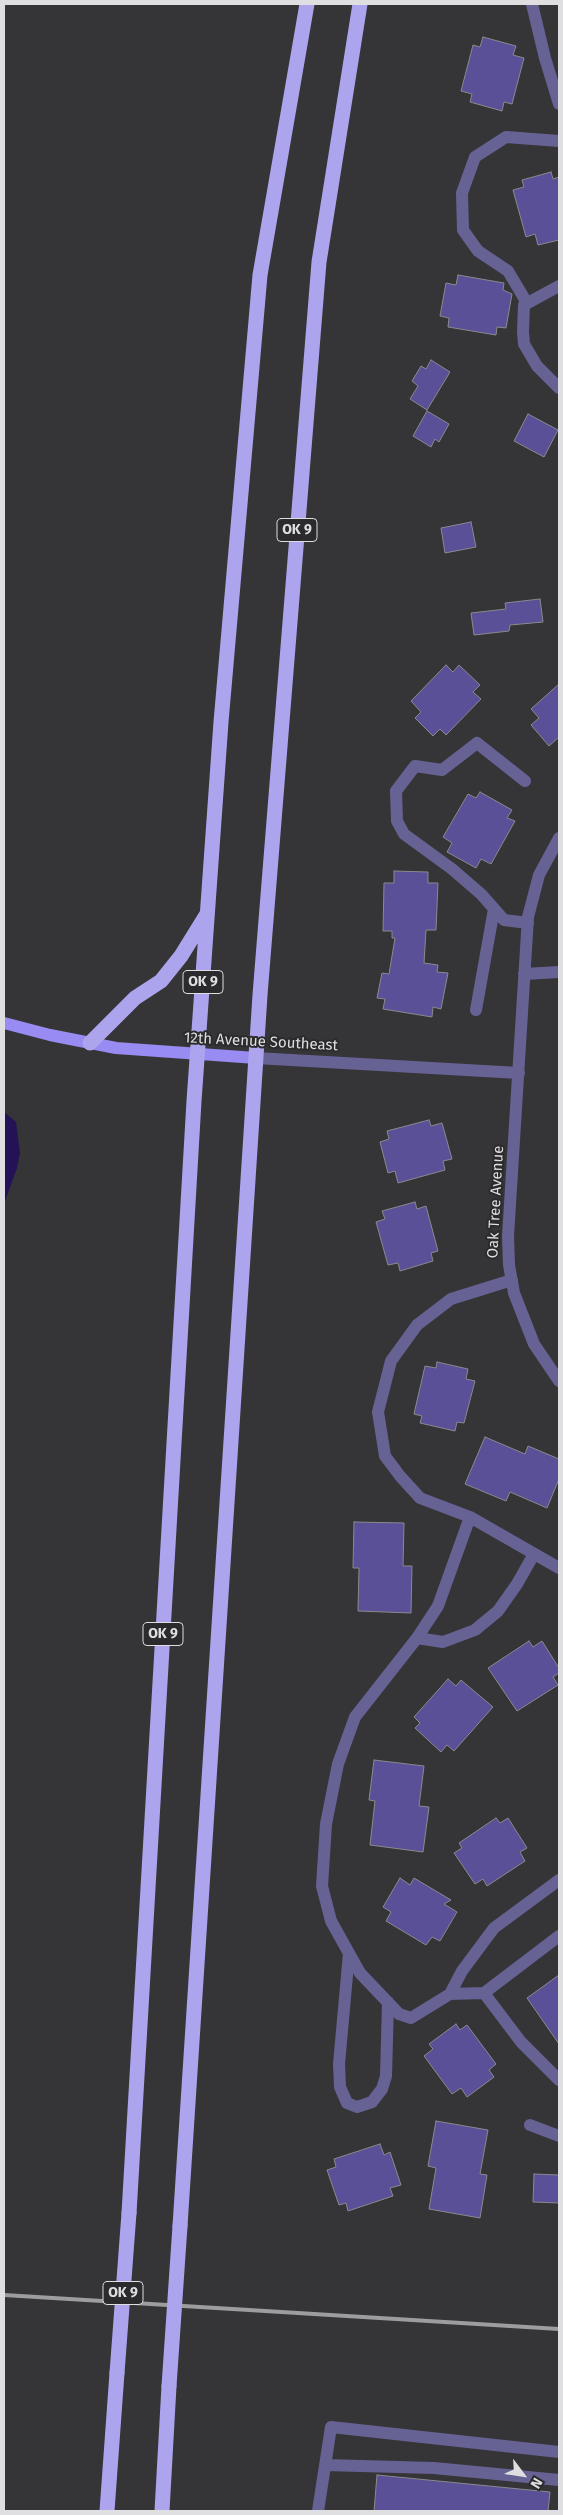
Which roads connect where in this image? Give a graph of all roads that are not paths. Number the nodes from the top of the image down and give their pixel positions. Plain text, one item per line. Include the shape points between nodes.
1 (307, 4) edge
2 (360, 4) edge
3 (532, 4) edge
4 (559, 104) edge
5 (559, 141) edge
6 (559, 286) edge
7 (527, 303) junction
8 (559, 388) edge
9 (525, 781) dead end
10 (559, 838) edge
11 (494, 909) junction
12 (209, 911) junction
13 (528, 923) junction
14 (559, 972) edge
15 (524, 974) junction
16 (476, 1010) dead end
17 (4, 1023) edge
18 (90, 1043) junction
19 (198, 1054) junction
20 (256, 1058) junction
21 (520, 1073) junction
22 (512, 1280) junction
23 (559, 1381) edge
24 (470, 1517) junction
25 (534, 1554) junction
26 (559, 1568) edge
27 (417, 1638) junction
28 (559, 1880) edge
29 (559, 1936) edge
30 (349, 1953) junction
31 (484, 1993) junction
32 (450, 1994) junction
33 (388, 2002) junction
34 (559, 2080) edge
35 (530, 2125) dead end
36 (559, 2136) edge
37 (559, 2452) edge
38 (325, 2465) junction
39 (559, 2480) edge
40 (108, 2511) edge
41 (162, 2511) edge
42 (318, 2511) edge

1 - 12 highway, OK 9 via 260,275 221,722
2 - 20 highway, OK 9 via 319,262
3 - 4 street
5 - 7 street via 506,137 475,157 462,193 463,230 478,251 508,271
6 - 7 street
7 - 8 street via 524,305 524,344 537,366
9 - 11 street via 477,743 442,770 415,766 396,791 397,822 404,834 452,869
10 - 13 street, Oak Tree Avenue via 532,895
11 - 13 street via 504,920
11 - 16 street
12 - 18 highway via 161,981 135,998
12 - 19 highway, OK 9
13 - 15 street, Oak Tree Avenue
14 - 15 street
15 - 21 street, Oak Tree Avenue
17 - 18 main road, 12th Avenue Southeast
18 - 19 main road, 12th Avenue Southeast
19 - 20 main road, 12th Avenue Southeast
19 - 40 highway, OK 9, bridge via 129,2213
20 - 21 street, 12th Avenue Southeast
20 - 41 highway, OK 9, bridge
21 - 22 street, Oak Tree Avenue via 508,1236
22 - 23 street, Oak Tree Avenue via 534,1344
22 - 24 street via 451,1299 418,1325 391,1361 378,1412 385,1456 400,1476 420,1498
24 - 25 street
24 - 27 street via 438,1606
25 - 26 street
25 - 27 street via 498,1611 475,1630 443,1642
27 - 30 street via 355,1717 338,1764 326,1824 322,1886 331,1922
28 - 32 street via 494,1928 462,1971
29 - 31 street
30 - 33 street via 360,1973
30 - 33 street via 339,2064 340,2086 346,2103 358,2107 372,2102 382,2090 386,2076
31 - 32 street
31 - 34 street via 521,2042
32 - 33 street via 411,2018 399,2014
35 - 36 street
37 - 38 street via 331,2427
38 - 39 street via 434,2468
38 - 42 street

